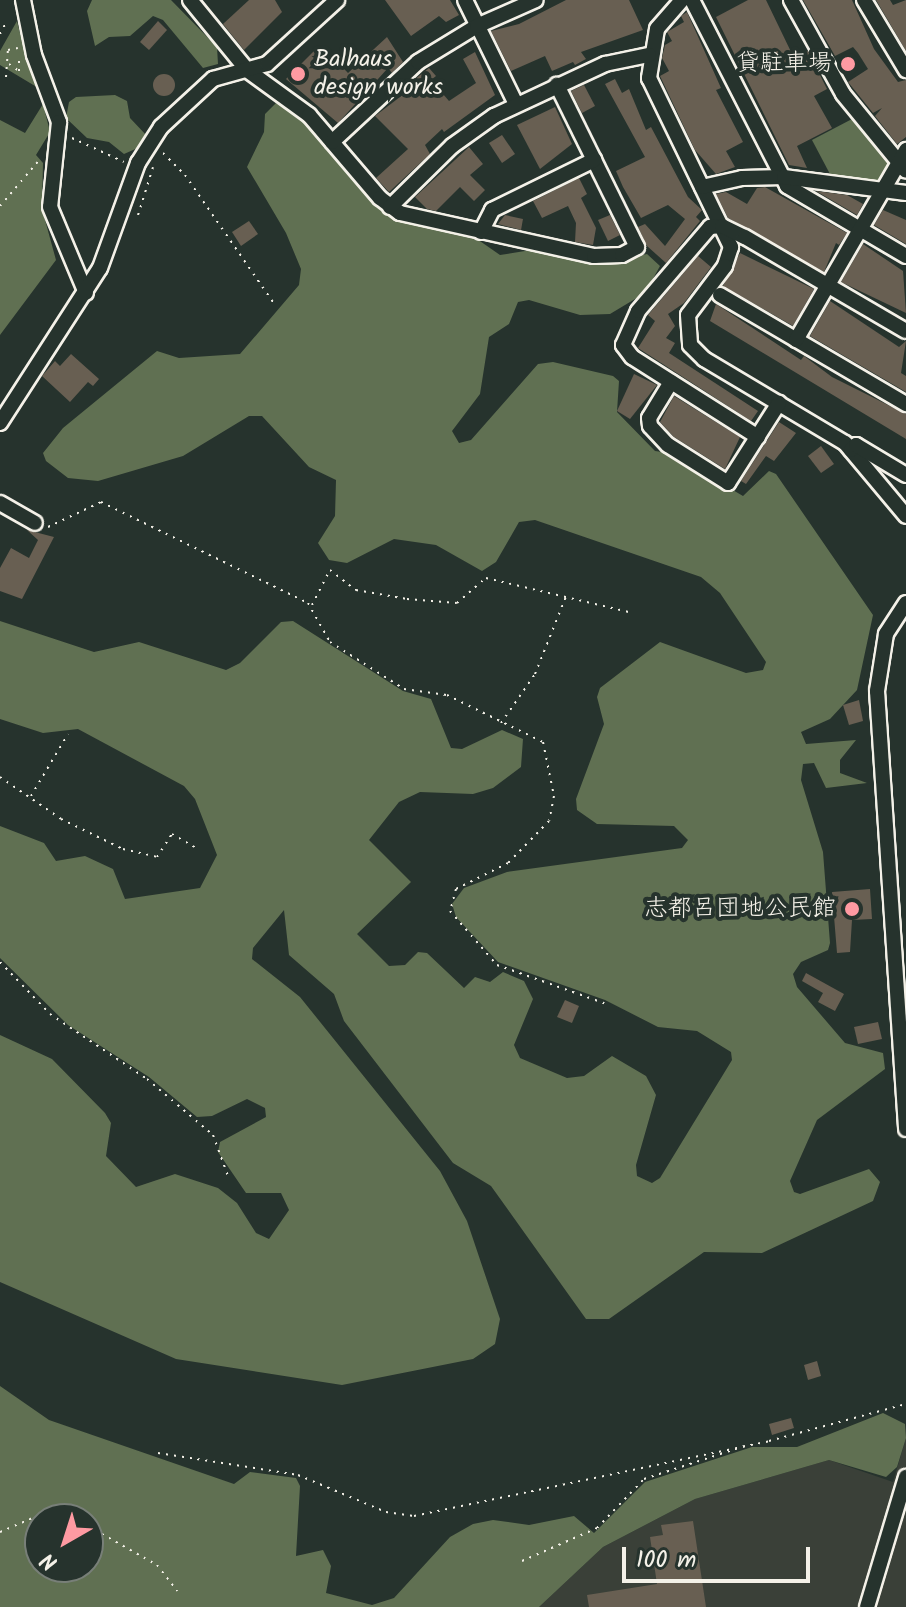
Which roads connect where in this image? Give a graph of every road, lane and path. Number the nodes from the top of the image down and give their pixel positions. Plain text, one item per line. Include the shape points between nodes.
1 (23, 0) edge
2 (190, 0) edge
3 (337, 0) edge
4 (465, 0) edge
5 (536, 0) edge
6 (692, 0) edge
7 (791, 0) edge
8 (864, 0) edge
9 (674, 3) edge
10 (7, 21) dead end
11 (477, 26) junction
12 (0, 34) edge
13 (649, 55) junction
14 (8, 58) junction
15 (0, 59) edge
16 (9, 64) junction
17 (247, 70) junction
18 (906, 70) edge
19 (6, 77) dead end
20 (557, 85) junction
21 (516, 104) junction
22 (58, 134) junction
23 (332, 142) junction
24 (159, 150) dead end
25 (594, 160) junction
26 (904, 161) edge
27 (153, 164) dead end
28 (136, 166) junction
29 (784, 177) junction
30 (702, 187) junction
31 (884, 188) junction
32 (906, 193) edge
33 (0, 206) edge
34 (390, 207) junction
35 (138, 215) dead end
36 (722, 226) junction
37 (860, 229) junction
38 (481, 232) junction
39 (906, 256) edge
40 (827, 285) junction
41 (86, 293) junction
42 (720, 295) dead end
43 (273, 302) dead end
44 (906, 331) edge
45 (796, 340) junction
46 (671, 382) junction
47 (779, 403) junction
48 (906, 404) edge
49 (0, 423) edge
50 (758, 437) junction
51 (851, 450) junction
52 (906, 475) edge
53 (0, 503) edge
54 (906, 516) edge
55 (35, 523) joint
56 (568, 594) junction
57 (906, 603) edge
58 (312, 606) junction
59 (633, 613) dead end
60 (500, 724) junction
61 (68, 734) dead end
62 (0, 777) edge
63 (31, 797) junction
64 (196, 848) dead end
65 (0, 962) edge
66 (604, 1003) dead end
67 (906, 1129) edge
68 (228, 1176) dead end
69 (906, 1404) edge
70 (750, 1444) junction
71 (158, 1453) dead end
72 (906, 1477) edge
73 (24, 1522) edge
74 (0, 1532) edge
75 (104, 1535) edge
76 (522, 1561) dead end
77 (177, 1591) dead end
78 (867, 1607) edge

1 - 22 street via 30,40 53,95
2 - 17 street
3 - 17 street via 267,64
4 - 11 street
5 - 11 street
6 - 29 street
7 - 26 street via 837,85
8 - 18 street
9 - 13 street via 657,29
10 - 12 path
11 - 21 street
11 - 23 street via 409,68
13 - 20 street via 615,60
13 - 30 street via 656,102
14 - 15 path
14 - 16 path
14 - 16 path via 10,48 19,48 21,69
16 - 19 path
17 - 23 street via 299,106
17 - 28 street via 213,79 161,127
20 - 21 street
20 - 25 street
21 - 34 street via 452,146
22 - 28 path
22 - 33 path
22 - 41 street via 49,177 50,207
23 - 34 street
24 - 43 path via 185,175
25 - 38 street via 492,210
25 - 38 street via 637,247 603,257
26 - 31 street
27 - 35 path
28 - 41 street via 112,242
29 - 30 street
29 - 31 street
29 - 37 street via 790,188
30 - 36 street
31 - 32 street
31 - 37 street
34 - 38 street via 410,218
36 - 40 street
36 - 46 street via 705,231 638,311 624,337 626,352
36 - 47 street via 730,257 692,306 686,335 704,359
37 - 39 street
37 - 40 street
40 - 44 street
40 - 45 street
41 - 49 street
42 - 45 street
45 - 48 street
46 - 50 street
46 - 50 street via 648,422 680,453 728,483
47 - 50 street
47 - 51 street
51 - 52 street via 856,445
51 - 54 street
53 - 55 street
55 - 58 path via 57,526 101,502
56 - 58 path via 486,578 461,601 448,604 356,590 330,570
56 - 59 path
56 - 60 path via 539,667
57 - 67 street via 886,634 877,691
58 - 60 path via 325,637 343,651 404,689 447,695
60 - 66 path via 546,746 552,813 540,835 508,863 456,889 450,911 497,965
61 - 63 path
62 - 63 path
63 - 64 path via 84,832 148,858 157,857 172,834
65 - 68 path via 58,1021 147,1079 213,1135
69 - 70 path
70 - 71 path via 414,1516 386,1512 298,1475
70 - 76 path via 644,1479 597,1528
72 - 78 street
73 - 74 path
75 - 77 path via 157,1565

